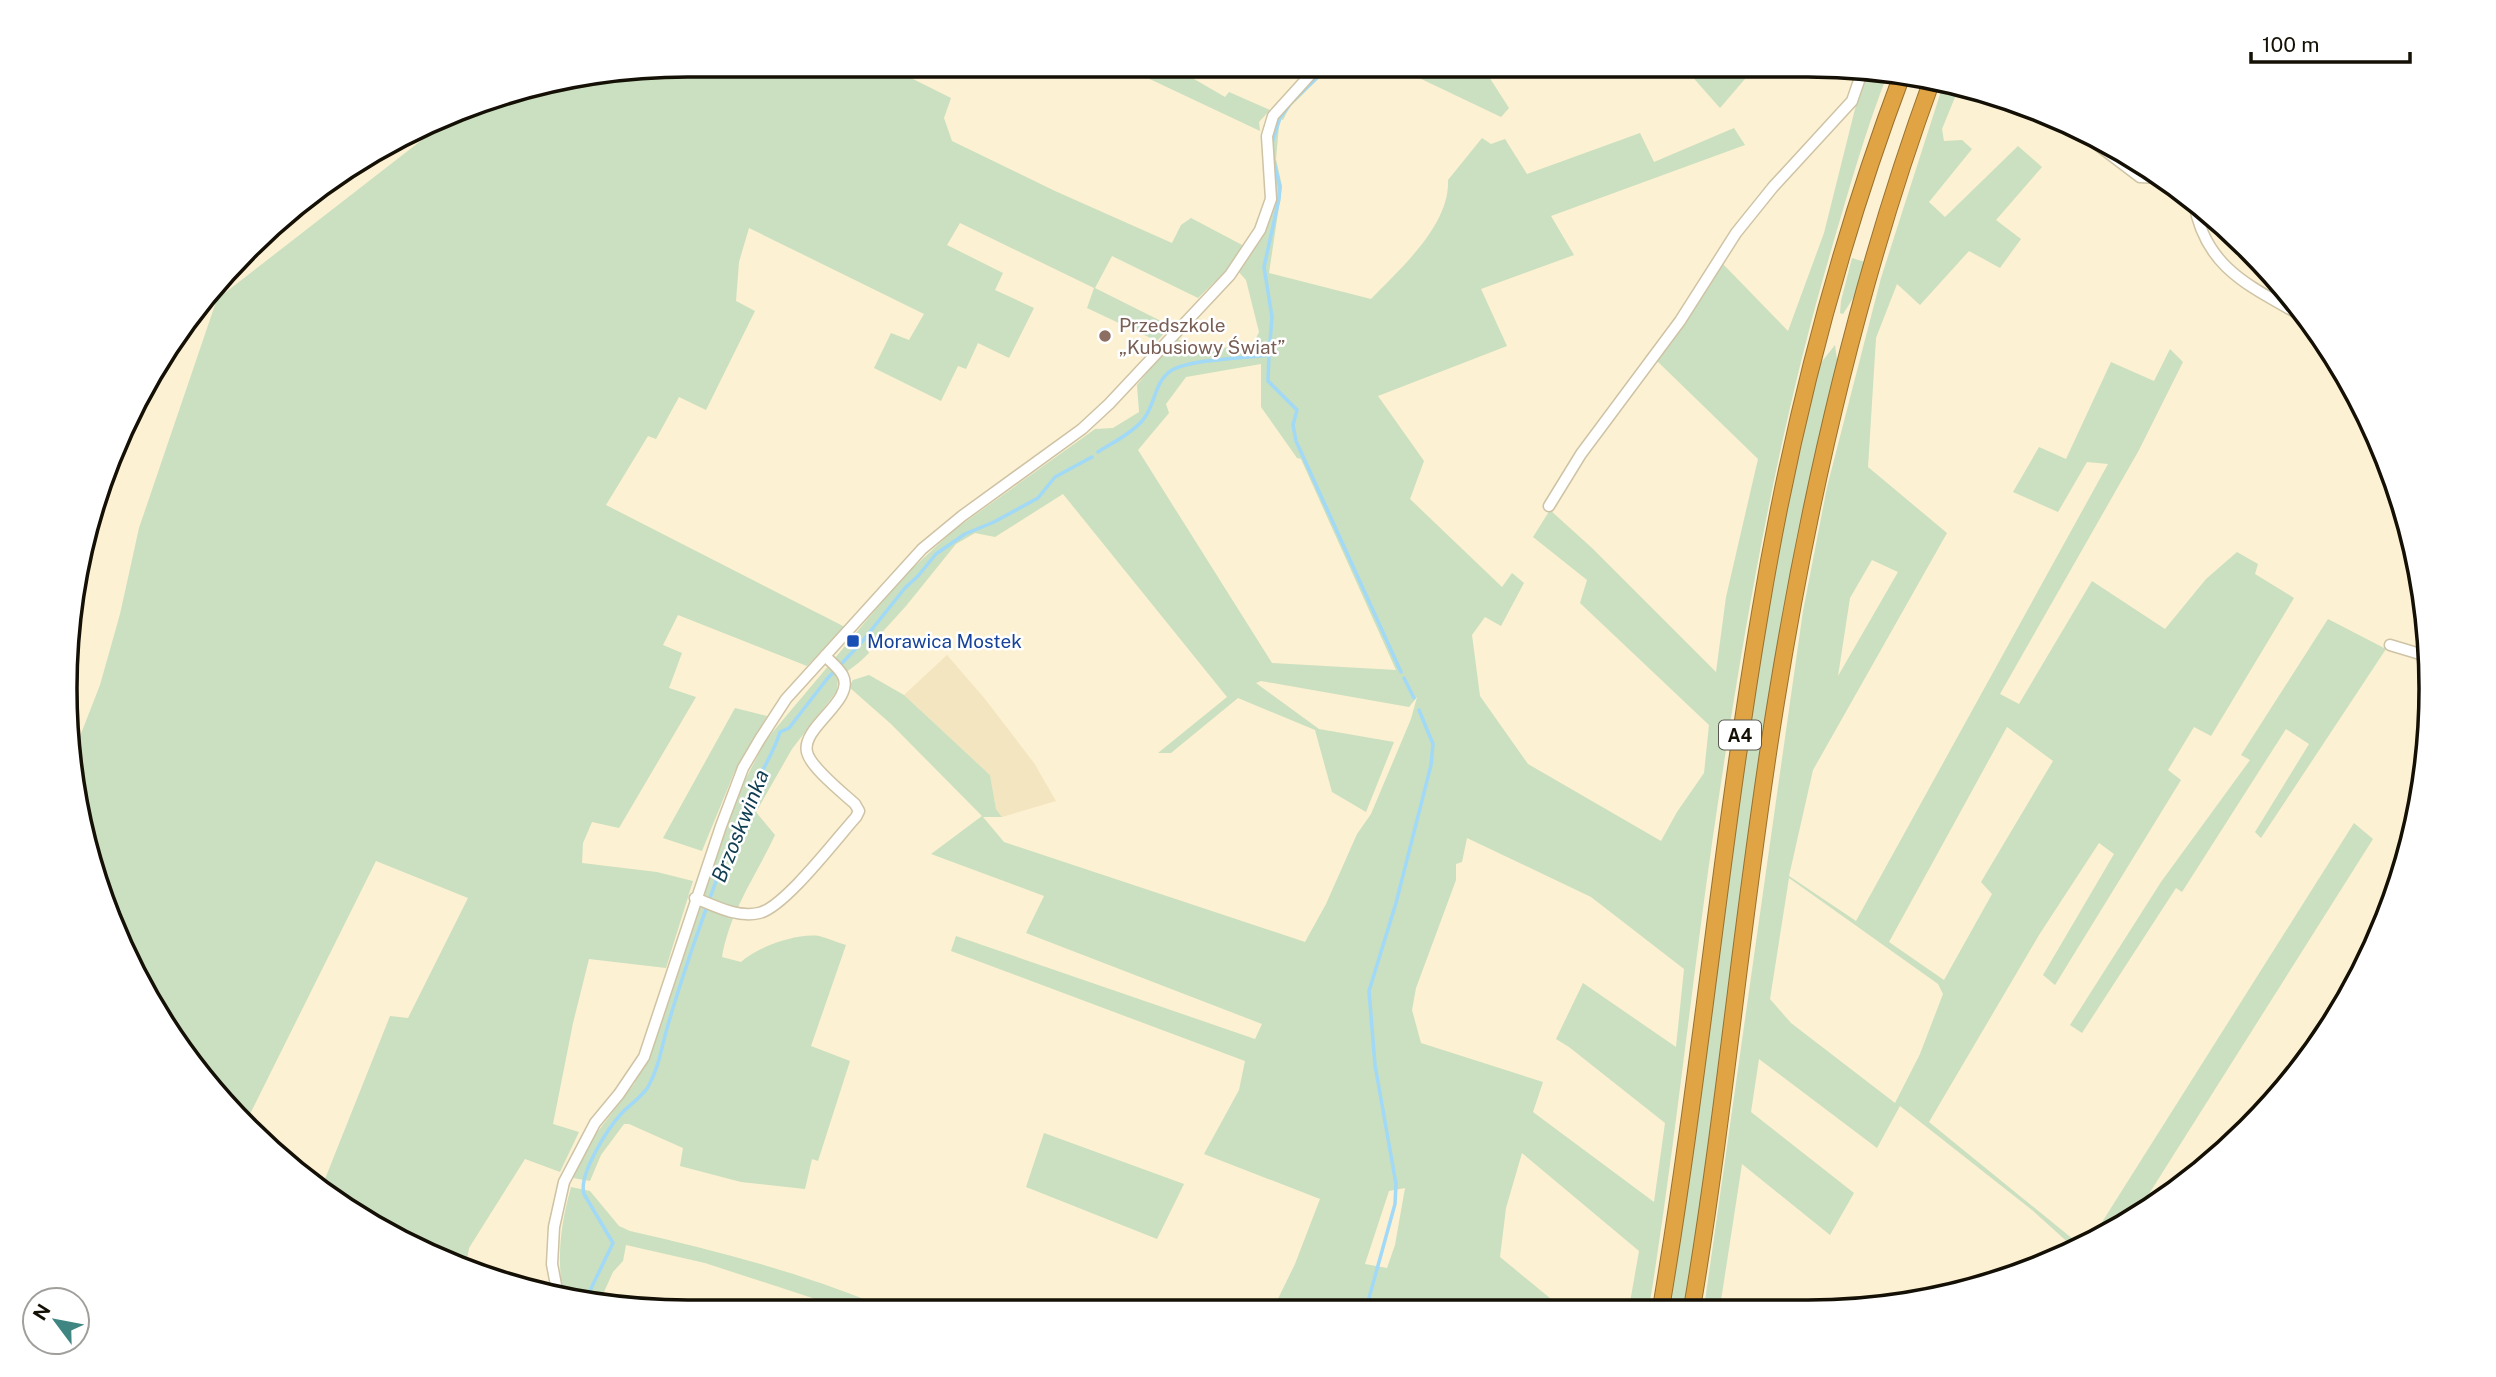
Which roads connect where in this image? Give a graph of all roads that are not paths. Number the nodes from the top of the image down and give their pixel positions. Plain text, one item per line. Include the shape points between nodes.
1 (1308, 77) edge
2 (1859, 79) edge
3 (1899, 84) edge
4 (1929, 89) edge
5 (2196, 216) edge
6 (2284, 305) edge
7 (1549, 506) dead end
8 (2390, 645) dead end
9 (2418, 653) edge
10 (825, 656) junction
11 (700, 900) junction
12 (556, 1285) edge
13 (1662, 1300) edge
14 (1693, 1300) edge

1 - 10 street via 1273,116 1267,136 1271,199 1260,230 1230,275 1082,429 922,548
2 - 7 street via 1852,101 1736,233 1680,321 1588,444
3 - 13 highway, A4 via 1826,313 1760,609
4 - 14 highway, A4 via 1855,323 1805,533 1775,706
5 - 6 street via 2218,259
8 - 9 street
10 - 11 street via 786,699 743,768
10 - 11 street via 838,670 844,687 814,730 807,752 855,804 856,817 770,908 733,913
11 - 12 street via 644,1057 595,1123 564,1182 554,1227

